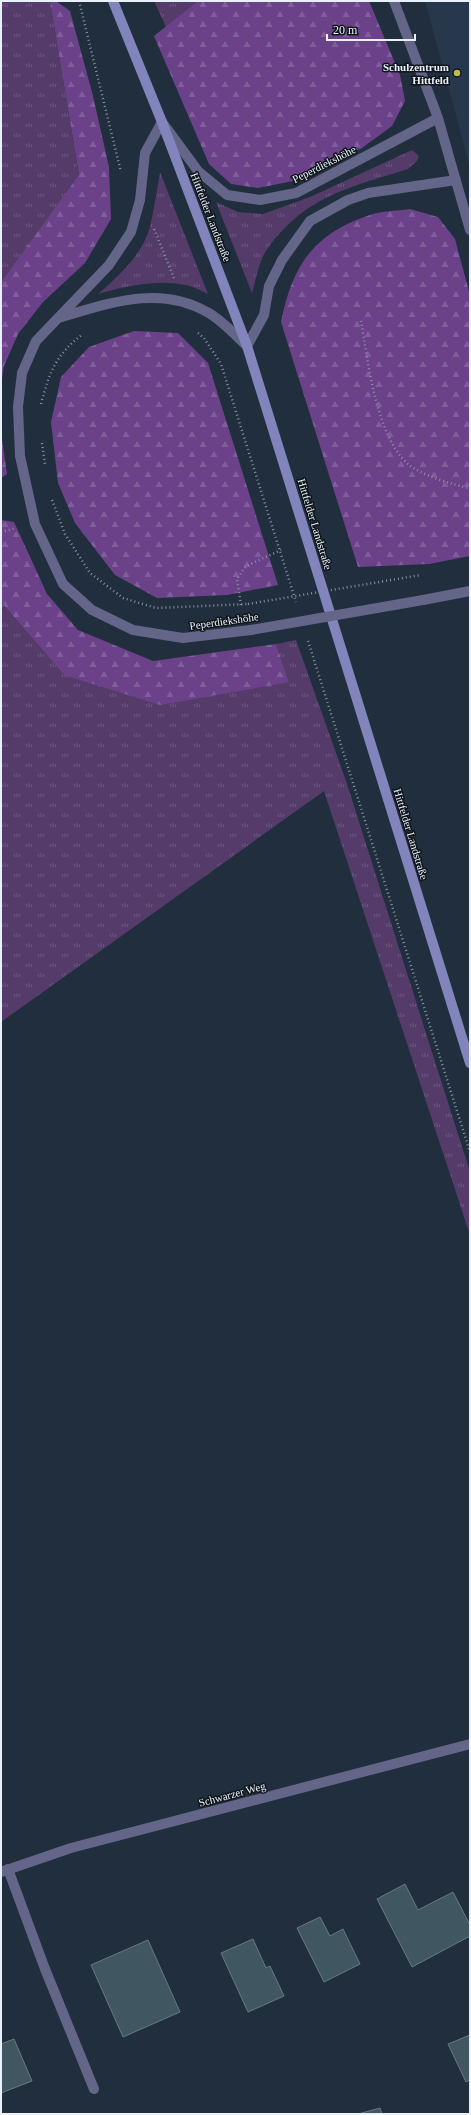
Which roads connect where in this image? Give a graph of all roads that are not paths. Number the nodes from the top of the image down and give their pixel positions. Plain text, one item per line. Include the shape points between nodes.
1 (113, 1) edge
2 (394, 1) edge
3 (438, 118) junction
4 (162, 122) junction
5 (456, 180) junction
6 (470, 230) edge
7 (58, 318) junction
8 (247, 346) junction
9 (470, 591) edge
10 (470, 1063) edge
11 (470, 1744) edge
12 (5, 1870) edge
13 (94, 2090) dead end

1 - 4 main road, Hittfelder Landstraße
2 - 3 street
3 - 4 street, Peperdiekshöhe via 296,193 260,200 228,195 198,172
3 - 5 street
4 - 7 street, Peperdiekshöhe via 145,153 140,200 131,232 109,265
4 - 8 main road, Hittfelder Landstraße
5 - 6 street
5 - 8 street via 368,193 348,200 310,221 282,260 269,286 264,315
7 - 8 street via 116,302 153,296 177,300 208,312
7 - 9 street, Peperdiekshöhe, bridge via 36,341 22,373 18,407 20,456 36,524 63,584 92,610 133,630 183,638 251,630
8 - 10 main road, Hittfelder Landstraße
11 - 12 street, Schwarzer Weg via 71,1848
12 - 13 street

